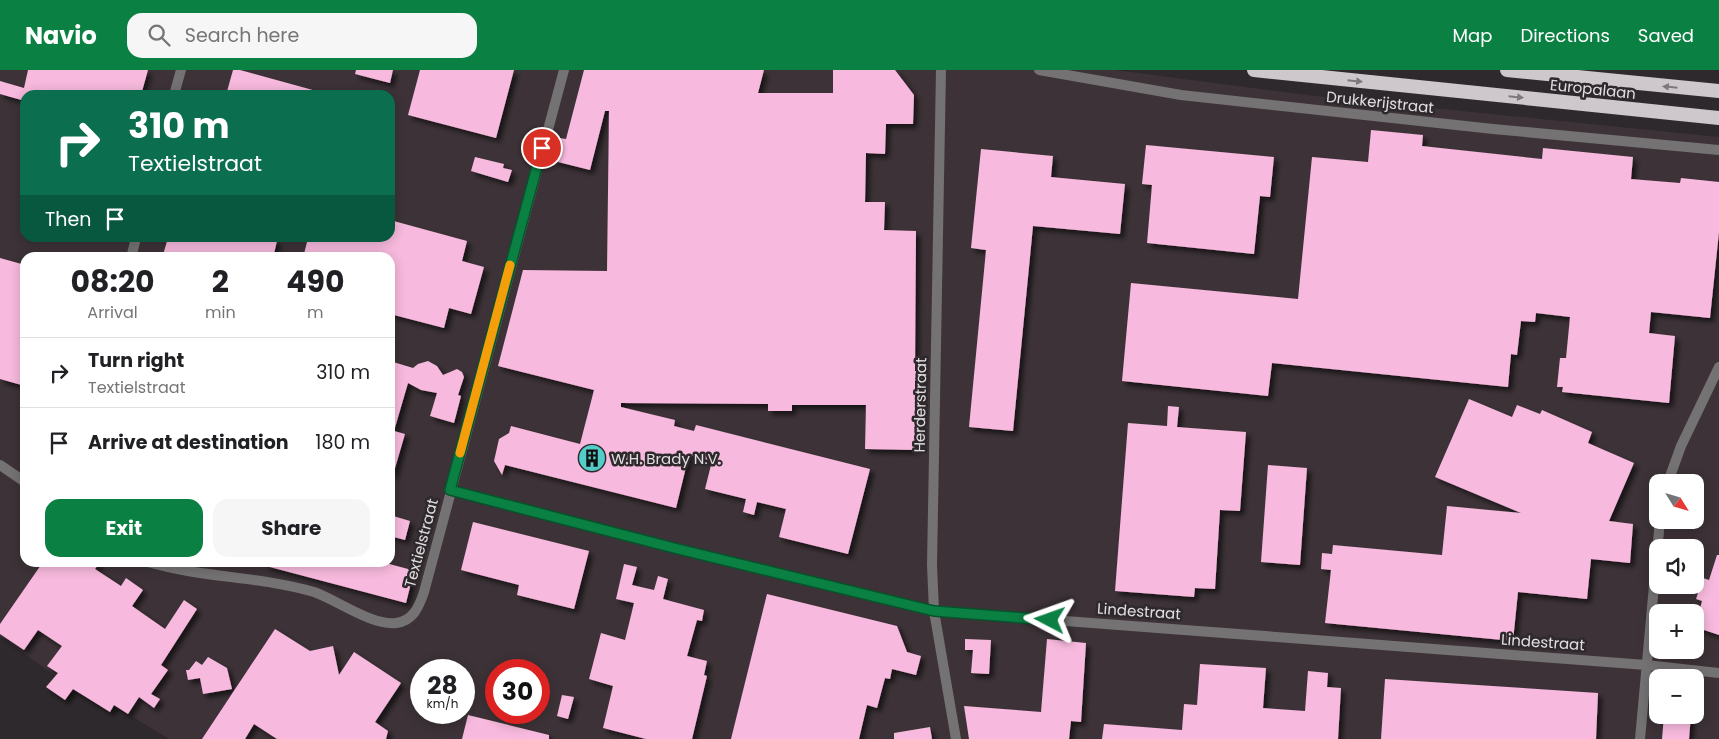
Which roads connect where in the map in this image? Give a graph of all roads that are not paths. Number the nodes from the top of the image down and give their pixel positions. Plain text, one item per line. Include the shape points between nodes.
1 (181, 70) edge
2 (564, 70) edge
3 (941, 70) edge
4 (1039, 70) edge
5 (1254, 70) edge
6 (1507, 70) edge
7 (175, 90) edge
8 (1719, 91) edge
9 (1719, 118) edge
10 (1719, 150) edge
11 (1719, 367) edge
12 (0, 465) edge
13 (1671, 474) edge
14 (20, 479) edge
15 (450, 490) junction
16 (1659, 529) edge
17 (167, 567) edge
18 (934, 611) junction
19 (1646, 665) junction
20 (1719, 673) edge
21 (956, 739) edge
22 (1640, 739) edge

1 - 7 street
2 - 15 street, Textielstraat
3 - 18 street, Herderstraat via 932,565
4 - 10 street, Drukkerijstraat via 1181,95
5 -> 9 highway, Europalaan
8 -> 6 highway, Europalaan
11 - 13 street
12 - 14 street
15 - 17 street, Textielstraat via 424,592 412,616 404,622 385,624 315,593 266,581
15 - 18 street, Lindestraat
16 - 19 street
18 - 19 street, Lindestraat
18 - 21 street, Herderstraat
19 - 20 street, Lindestraat
19 - 22 street

